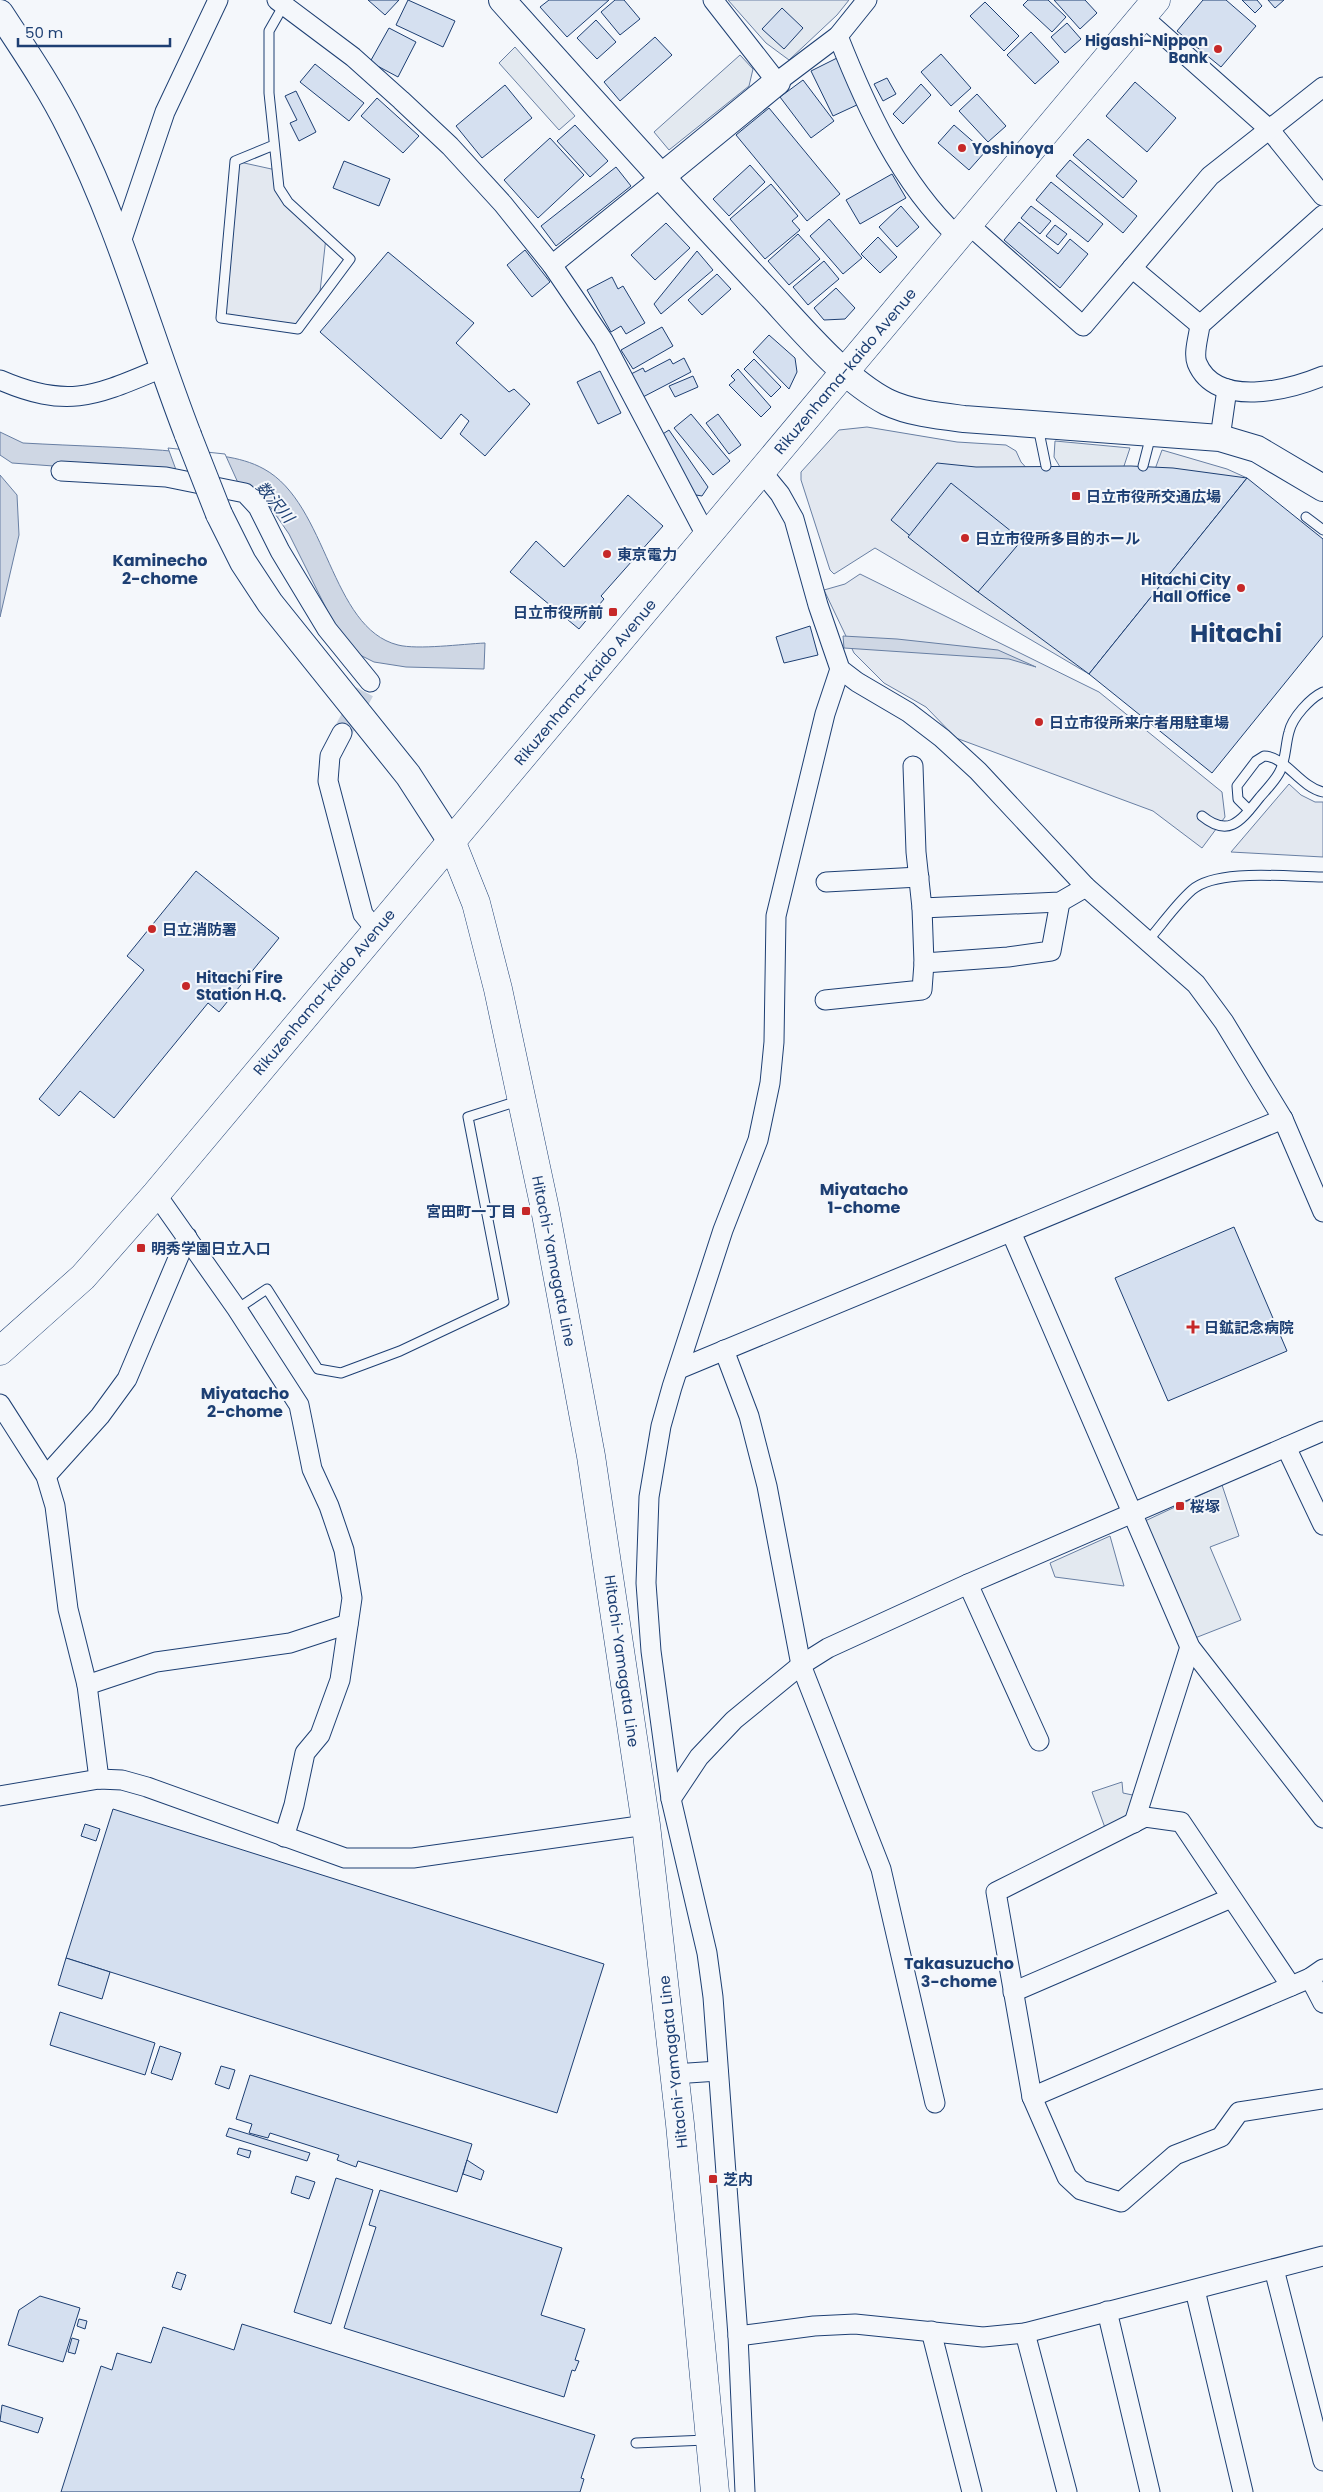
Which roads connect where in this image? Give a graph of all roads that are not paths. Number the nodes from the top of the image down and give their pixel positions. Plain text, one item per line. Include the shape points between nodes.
1 (218, 0) edge
2 (502, 0) edge
3 (713, 0) edge
4 (866, 0) edge
5 (283, 1) edge
6 (1149, 8) edge
7 (0, 13) edge
8 (838, 36) junction
9 (777, 82) junction
10 (1323, 87) edge
11 (1269, 129) junction
12 (274, 145) junction
13 (661, 177) junction
14 (1323, 196) edge
15 (1323, 215) edge
16 (962, 230) junction
17 (120, 245) junction
18 (552, 265) junction
19 (1132, 268) junction
20 (1200, 325) junction
21 (162, 368) junction
22 (846, 371) junction
23 (1323, 376) edge
24 (0, 380) edge
25 (1227, 389) junction
26 (1038, 424) junction
27 (1152, 433) junction
28 (1220, 438) junction
29 (1046, 466) dead end
30 (1143, 466) dead end
31 (61, 471) dead end
32 (762, 472) junction
33 (1323, 488) edge
34 (1306, 517) dead end
35 (1323, 530) edge
36 (707, 536) junction
37 (840, 669) junction
38 (370, 682) dead end
39 (1323, 692) edge
40 (342, 733) tunnel mouth
41 (1283, 764) junction
42 (913, 766) dead end
43 (1323, 792) edge
44 (1249, 810) junction
45 (1202, 816) dead end
46 (452, 843) junction
47 (919, 877) junction
48 (1323, 877) edge
49 (826, 882) dead end
50 (1086, 887) junction
51 (1060, 902) junction
52 (922, 908) junction
53 (376, 930) junction
54 (1146, 943) junction
55 (924, 963) junction
56 (824, 1000) dead end
57 (522, 1099) junction
58 (1283, 1119) junction
59 (1316, 1181) edge
60 (156, 1194) junction
61 (1323, 1212) edge
62 (1011, 1232) junction
63 (186, 1237) junction
64 (237, 1309) junction
65 (724, 1350) junction
66 (0, 1351) edge
67 (678, 1369) junction
68 (0, 1404) edge
69 (1323, 1431) edge
70 (1286, 1448) junction
71 (46, 1476) junction
72 (1134, 1514) junction
73 (1323, 1525) edge
74 (968, 1584) junction
75 (348, 1624) junction
76 (1190, 1647) junction
77 (801, 1664) junction
78 (87, 1685) junction
79 (1039, 1741) dead end
80 (99, 1779) junction
81 (0, 1796) edge
82 (671, 1799) junction
83 (1323, 1818) edge
84 (1134, 1823) junction
85 (646, 1825) junction
86 (284, 1836) junction
87 (1232, 1898) junction
88 (1317, 1973) edge
89 (1291, 1986) junction
90 (1013, 1992) junction
91 (1323, 2003) edge
92 (718, 2071) junction
93 (674, 2074) junction
94 (1032, 2098) junction
95 (1323, 2099) edge
96 (936, 2103) dead end
97 (1323, 2256) edge
98 (1274, 2269) junction
99 (1196, 2290) junction
100 (1107, 2312) junction
101 (931, 2330) junction
102 (1025, 2333) junction
103 (738, 2336) junction
104 (711, 2440) junction
105 (636, 2443) dead end
106 (1323, 2461) edge
107 (716, 2492) edge
108 (745, 2492) edge
109 (972, 2492) edge
110 (1067, 2492) edge
111 (1150, 2492) edge
112 (1243, 2492) edge

1 - 17 street via 165,112
2 - 13 street
3 - 9 street
4 - 8 street
5 - 12 lane via 269,31 269,93
5 - 18 street via 353,57 450,146
6 - 11 street
6 - 16 main road, Rikuzenhama-kaido Avenue
7 - 17 street via 41,75 72,131
8 - 9 street
8 - 16 street via 862,98 918,192 939,219
9 - 13 street
10 - 11 street
11 - 14 street
11 - 19 street via 1210,176
12 - 12 lane via 279,188 288,202 350,258 298,329 221,318 235,161
13 - 18 street
13 - 22 street via 824,352
15 - 20 street
16 - 19 street via 1083,326
16 - 22 main road, Rikuzenhama-kaido Avenue
17 - 21 street
18 - 36 street via 604,340
19 - 20 street
20 - 25 street via 1196,361 1206,377
21 - 24 street via 101,393 77,397 36,394
21 - 46 street, bridge via 219,514 243,562 270,602 408,775
22 - 26 street via 887,402 903,408 964,419
22 - 32 main road, Rikuzenhama-kaido Avenue
23 - 25 street via 1276,391
25 - 28 street
26 - 27 street
26 - 29 lane
27 - 28 street
27 - 30 lane
28 - 33 street via 1256,449
31 - 38 street via 166,477 245,493 258,507 280,551 327,629
32 - 36 main road, Rikuzenhama-kaido Avenue
32 - 37 street via 794,519
34 - 35 lane
36 - 46 main road, Rikuzenhama-kaido Avenue
37 - 50 street via 942,738 978,771
37 - 67 street via 822,723 776,916 774,1042 764,1116 703,1287
39 - 41 lane via 1316,696 1289,730
40 - 53 street via 330,756 328,781 362,914
41 - 43 lane via 1302,782
41 - 44 lane via 1279,774
41 - 44 lane via 1264,756 1239,782 1236,789 1238,799
42 - 47 street
44 - 45 lane via 1237,824 1226,826 1217,826
46 - 53 main road, Rikuzenhama-kaido Avenue
46 - 57 main road, Hitachi-Yamagata Line via 476,903
47 - 49 street
47 - 52 street
48 - 54 lane via 1231,876 1208,880 1192,890
50 - 51 street
50 - 54 street
51 - 52 street
51 - 55 street via 1051,951
52 - 55 street
53 - 60 main road, Rikuzenhama-kaido Avenue
54 - 58 street via 1196,984 1224,1022
55 - 56 street via 922,990
57 - 64 lane via 468,1117 504,1302 400,1351 341,1373 318,1368 266,1289
57 - 85 main road, Hitachi-Yamagata Line via 591,1456
58 - 59 street
58 - 62 street
59 - 61 street
60 - 63 street
60 - 66 main road, Rikuzenhama-kaido Avenue via 83,1277
62 - 65 street
62 - 72 street
63 - 64 street
63 - 71 street via 127,1379 100,1416
64 - 75 street via 299,1405 312,1469 344,1550 352,1598
65 - 67 street
65 - 77 street via 749,1416 767,1486
67 - 82 street via 661,1426 649,1497 646,1582 651,1651
68 - 71 street
69 - 70 street
70 - 72 street
70 - 73 street
71 - 78 street via 55,1506 68,1608
72 - 74 street
72 - 76 street
74 - 77 street via 828,1648
74 - 79 street
75 - 78 street via 290,1643 156,1662
75 - 86 street via 340,1680 320,1735 305,1753
76 - 83 street
76 - 84 street
77 - 82 street via 757,1699 710,1744
77 - 96 street via 881,1869
78 - 80 street
80 - 81 street
80 - 86 street via 122,1780 147,1787
82 - 92 street via 708,1953
84 - 87 street via 1145,1817 1181,1822
84 - 90 street via 996,1892
85 - 86 street via 413,1858 345,1858
85 - 93 main road, Hitachi-Yamagata Line
87 - 89 street
87 - 90 street
88 - 89 street
88 - 91 street
89 - 94 street
90 - 94 street
92 - 93 street
92 - 103 street
93 - 104 main road, Hitachi-Yamagata Line
94 - 95 street via 1067,2177 1081,2190 1121,2202 1174,2155 1221,2137 1240,2112
97 - 98 street
98 - 99 street
98 - 106 street
99 - 100 street
99 - 112 street
100 - 102 street
100 - 111 street
101 - 102 street via 983,2336
101 - 103 street via 855,2324
101 - 109 street
102 - 110 street
103 - 108 street
104 - 105 lane
104 - 107 main road, Hitachi-Yamagata Line

